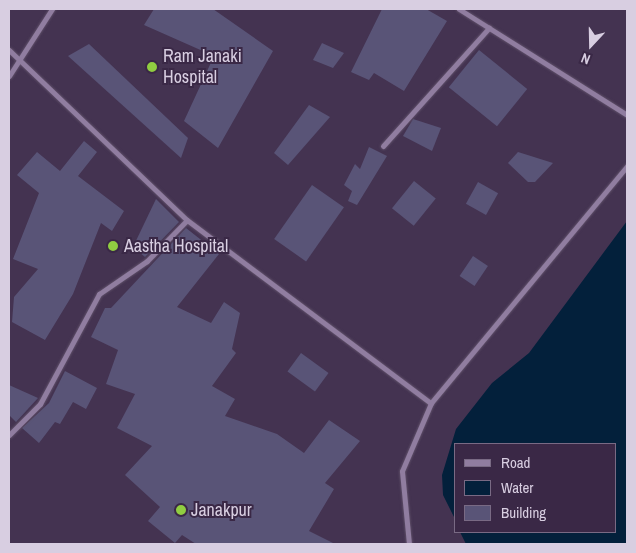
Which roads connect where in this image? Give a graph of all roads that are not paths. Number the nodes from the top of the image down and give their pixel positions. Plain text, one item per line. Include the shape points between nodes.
1 (52, 9) edge
2 (459, 9) edge
3 (489, 28) junction
4 (9, 50) edge
5 (21, 59) junction
6 (9, 76) edge
7 (627, 115) edge
8 (383, 146) dead end
9 (627, 166) edge
10 (187, 220) junction
11 (431, 403) junction
12 (9, 435) edge
13 (409, 544) edge

1 - 5 street
2 - 3 street
3 - 7 street
3 - 8 street
4 - 5 street
5 - 6 street
5 - 10 street via 70,112
9 - 11 street
10 - 11 street
10 - 12 street via 147,261 99,294 40,404
11 - 13 street via 402,471

